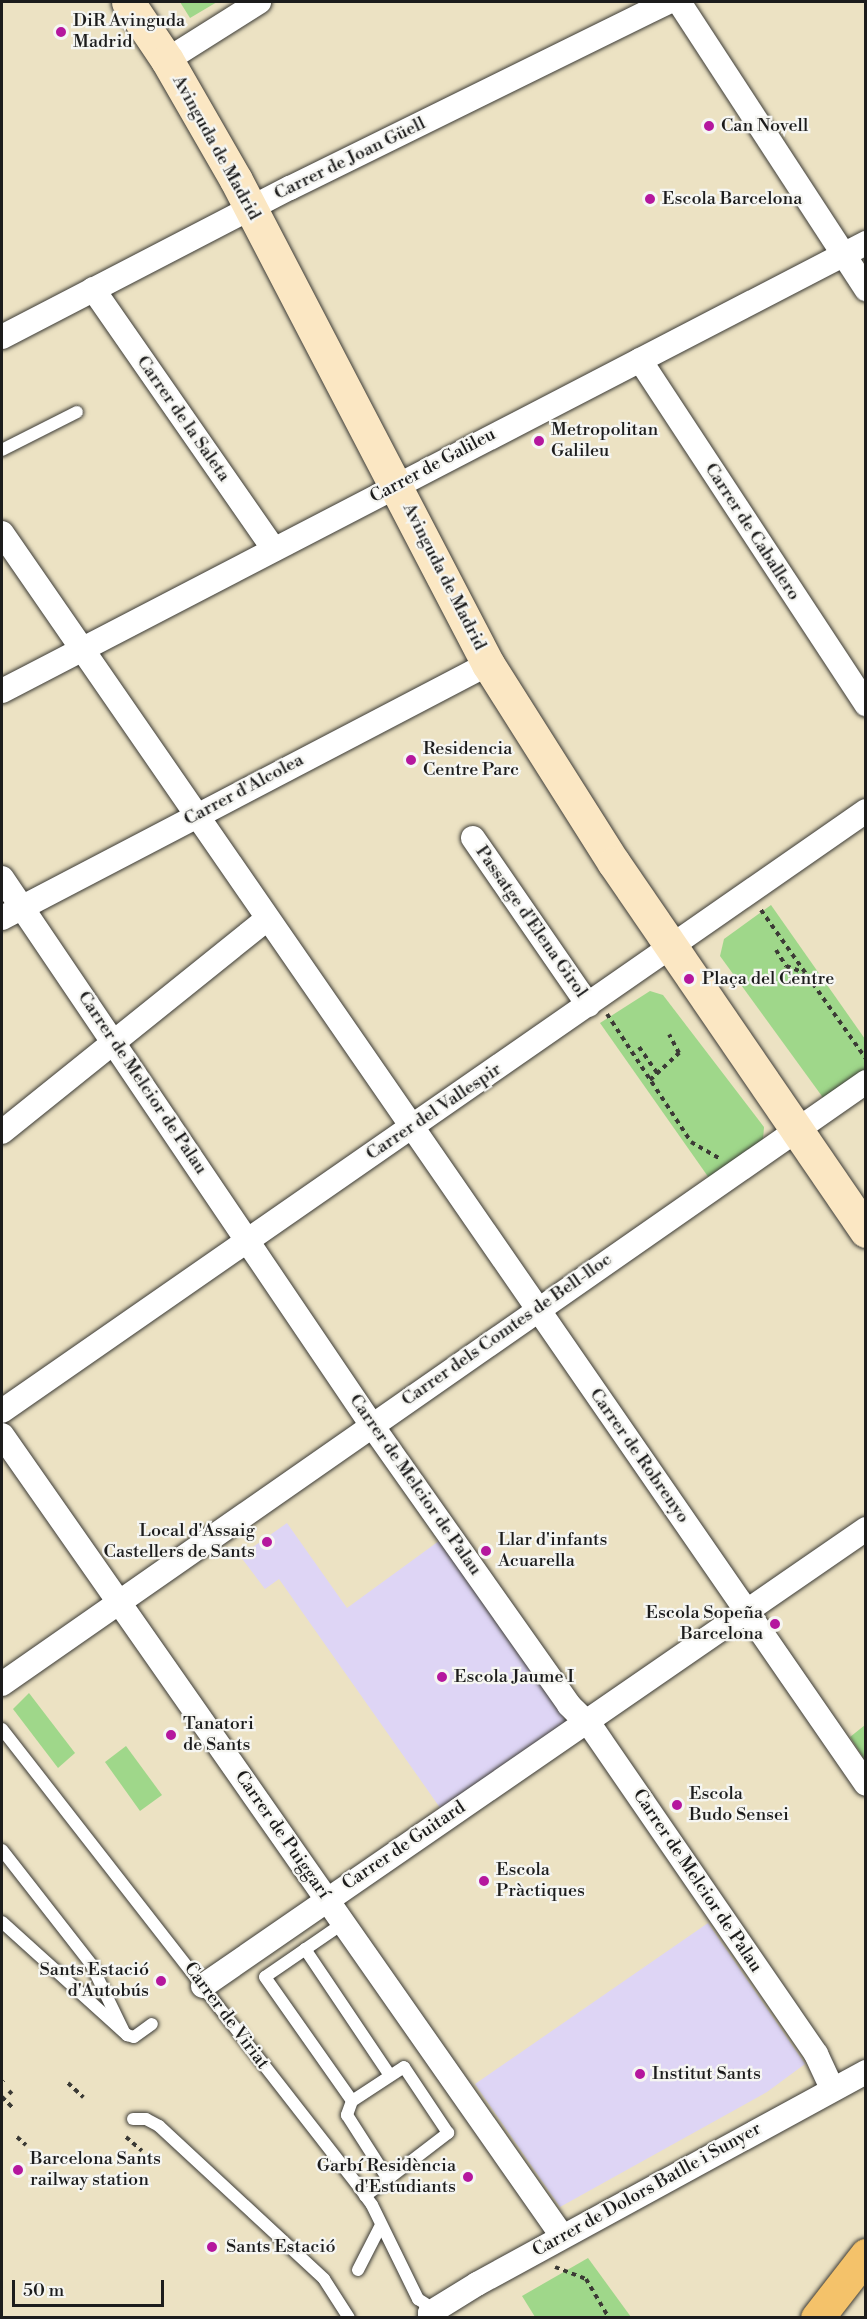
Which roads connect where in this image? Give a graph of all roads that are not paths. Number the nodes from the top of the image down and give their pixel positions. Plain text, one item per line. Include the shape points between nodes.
1 (128, 2) edge
2 (259, 2) edge
3 (668, 2) edge
4 (679, 2) edge
5 (167, 60) junction
6 (250, 208) junction
7 (866, 243) edge
8 (844, 255) junction
9 (866, 289) edge
10 (93, 290) junction
11 (2, 337) edge
12 (640, 360) junction
13 (77, 412) dead end
14 (2, 450) edge
15 (397, 487) junction
16 (2, 533) edge
17 (274, 549) junction
18 (82, 647) junction
19 (488, 664) junction
20 (2, 691) edge
21 (866, 704) edge
22 (866, 811) edge
23 (196, 816) junction
24 (473, 838) dead end
25 (2, 878) edge
26 (12, 913) edge
27 (266, 920) junction
28 (671, 948) junction
29 (597, 1008) junction
30 (114, 1042) junction
31 (866, 1082) edge
32 (411, 1128) junction
33 (798, 1131) junction
34 (2, 1132) edge
35 (866, 1231) edge
36 (248, 1238) junction
37 (537, 1308) junction
38 (2, 1411) edge
39 (371, 1424) junction
40 (2, 1435) edge
41 (866, 1529) edge
42 (118, 1600) junction
43 (746, 1611) junction
44 (2, 1684) edge
45 (586, 1721) junction
46 (2, 1729) edge
47 (866, 1784) edge
48 (2, 1850) edge
49 (326, 1899) junction
50 (2, 1922) edge
51 (342, 1924) junction
52 (305, 1949) junction
53 (199, 1989) junction
54 (152, 2025) dead end
55 (125, 2032) junction
56 (866, 2072) edge
57 (389, 2074) junction
58 (832, 2088) junction
59 (352, 2101) junction
60 (133, 2119) dead end
61 (388, 2179) junction
62 (365, 2196) junction
63 (380, 2227) junction
64 (562, 2236) junction
65 (866, 2255) edge
66 (358, 2270) dead end
67 (429, 2314) edge
68 (349, 2318) edge
69 (817, 2318) edge

1 - 5 main road, Avinguda de Madrid
2 - 5 street
3 - 6 street, Carrer de Joan Güell
4 - 8 street
5 - 6 main road, Avinguda de Madrid
6 - 10 street, Carrer de Joan Güell
6 - 15 main road, Avinguda de Madrid
7 - 8 street, Carrer de Galileu
8 - 9 street
8 - 12 street, Carrer de Galileu
10 - 11 street, Carrer de Joan Güell
10 - 17 street, Carrer de la Saleta
12 - 15 street, Carrer de Galileu
12 - 21 street, Carrer de Caballero
13 - 14 lane
15 - 17 street, Carrer de Galileu
15 - 19 main road, Avinguda de Madrid
16 - 18 street, Carrer de Robrenyo
17 - 18 street, Carrer de Galileu
18 - 20 street, Carrer de Galileu
18 - 23 street, Carrer de Robrenyo
19 - 23 street, Carrer d'Alcolea
19 - 28 main road, Avinguda de Madrid
22 - 28 street, Carrer del Vallespir
23 - 26 street, Carrer d'Alcolea
23 - 27 street, Carrer de Robrenyo
24 - 29 street, Passatge d'Elena Girol
25 - 26 street, Carrer de Melcior de Palau
26 - 30 street, Carrer de Melcior de Palau
27 - 30 street
27 - 32 street, Carrer de Robrenyo
28 - 29 street, Carrer del Vallespir
28 - 33 main road, Avinguda de Madrid
29 - 32 street, Carrer del Vallespir
30 - 34 street
30 - 36 street, Carrer de Melcior de Palau
31 - 33 street, Carrer dels Comtes de Bell-lloc
32 - 36 street, Carrer del Vallespir
32 - 37 street, Carrer de Robrenyo
33 - 35 main road, Avinguda de Madrid
33 - 37 street, Carrer dels Comtes de Bell-lloc
36 - 38 street, Carrer del Vallespir
36 - 39 street, Carrer de Melcior de Palau
37 - 39 street, Carrer dels Comtes de Bell-lloc
37 - 43 street, Carrer de Robrenyo
39 - 42 street, Carrer dels Comtes de Bell-lloc
39 - 45 street, Carrer de Melcior de Palau via 569,1705
40 - 42 street, Carrer de Puiggarí
41 - 43 street, Carrer de Guitard
42 - 44 street, Carrer dels Comtes de Bell-lloc
42 - 49 street, Carrer de Puiggarí
43 - 45 street, Carrer de Guitard
43 - 47 street, Carrer de Robrenyo
45 - 49 street, Carrer de Guitard
45 - 58 street, Carrer de Melcior de Palau via 816,2054 822,2074
46 - 53 lane, Carrer de Viriat
48 - 55 lane via 91,1964
49 - 51 street, Carrer de Puiggarí
49 - 53 street, Carrer de Guitard
50 - 55 lane
51 - 52 lane
51 - 64 street, Carrer de Puiggarí
52 - 57 lane
52 - 59 lane via 265,1977
53 - 62 lane, Carrer de Viriat
54 - 55 lane via 134,2037
56 - 58 street, Carrer de Dolors Batlle i Sunyer
57 - 59 lane
57 - 61 lane via 404,2067 448,2133
58 - 64 street, Carrer de Dolors Batlle i Sunyer
59 - 61 lane via 347,2115
60 - 68 lane via 146,2119 159,2126 337,2294
61 - 62 lane
62 - 63 lane, Carrer de Viriat
63 - 66 lane
63 - 67 lane, Carrer de Viriat
64 - 67 street, Carrer de Dolors Batlle i Sunyer
65 - 69 main road

